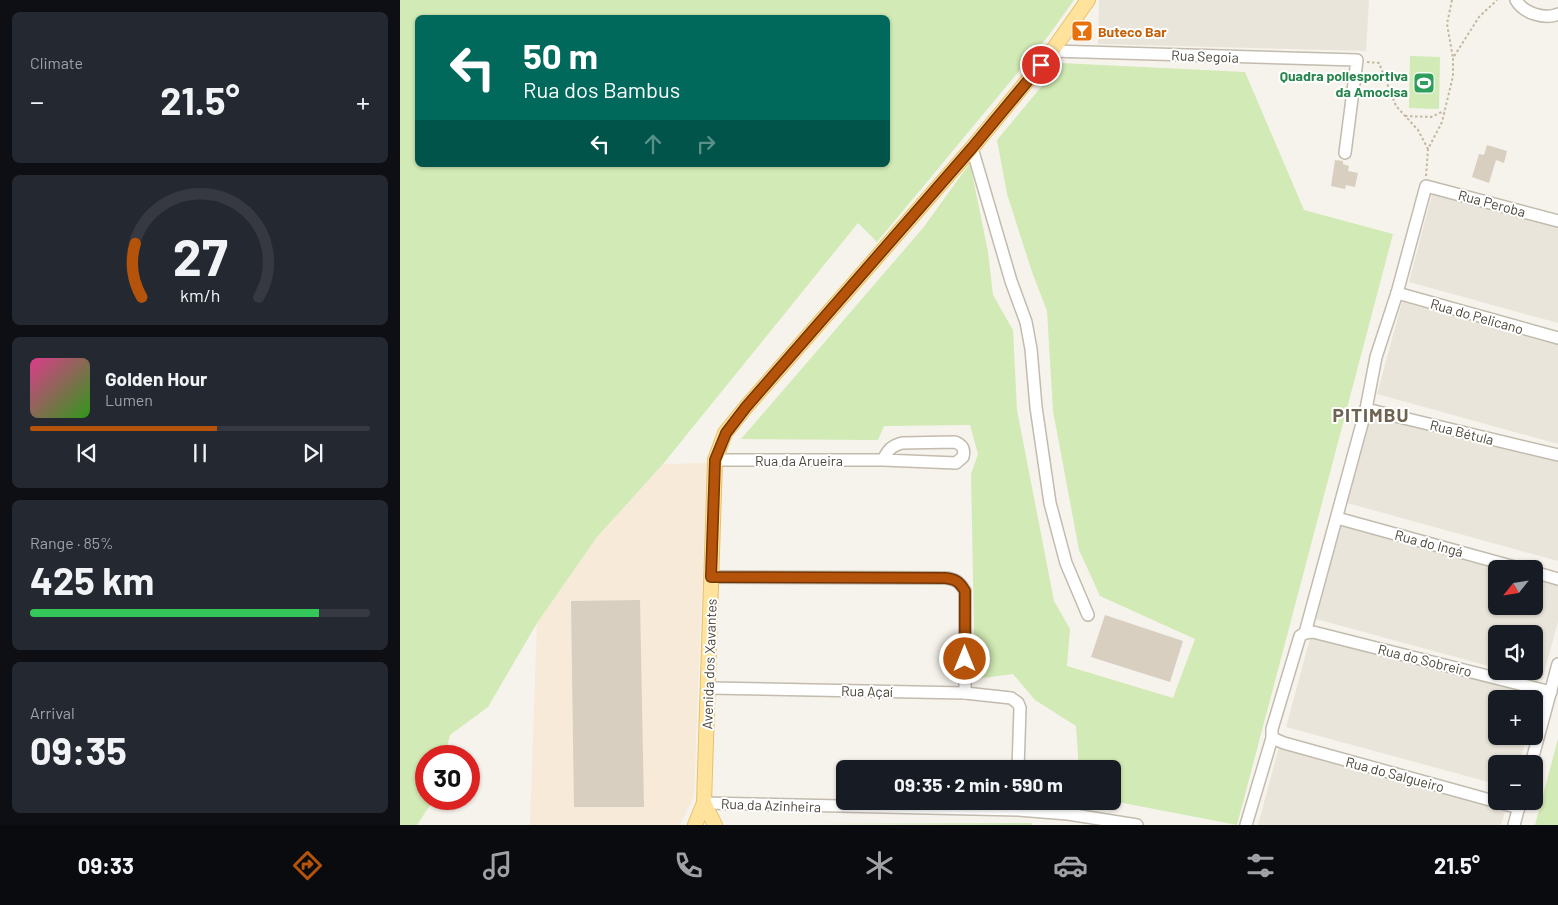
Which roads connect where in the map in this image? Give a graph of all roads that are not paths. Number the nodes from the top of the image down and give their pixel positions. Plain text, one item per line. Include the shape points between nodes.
1 (1088, 0) edge
2 (1516, 0) edge
3 (1558, 14) edge
4 (1052, 51) junction
5 (972, 148) junction
6 (1345, 153) dead end
7 (1558, 221) edge
8 (1397, 294) junction
9 (1558, 338) edge
10 (1366, 409) junction
11 (1558, 455) edge
12 (715, 460) junction
13 (883, 460) junction
14 (1337, 518) junction
15 (1489, 560) edge
16 (1543, 575) edge
17 (711, 577) junction
18 (1558, 579) edge
19 (1088, 615) dead end
20 (1303, 634) junction
21 (1558, 664) edge
22 (709, 688) junction
23 (1550, 692) junction
24 (965, 693) junction
25 (1272, 738) junction
26 (1533, 755) edge
27 (1018, 760) edge
28 (1488, 797) edge
29 (704, 803) junction
30 (836, 804) edge
31 (1043, 810) edge
32 (1518, 810) edge
33 (695, 825) edge
34 (715, 825) edge
35 (1138, 825) edge
36 (1246, 825) edge
37 (1514, 825) edge

1 - 4 main road, Avenida dos Xavantes
2 - 3 street via 1526,10 1549,17
4 - 5 main road, Avenida dos Xavantes
4 - 6 street, Rua Segoia via 1358,60
5 - 12 main road, Avenida dos Xavantes via 746,407 726,433
5 - 19 street via 1026,322 1050,503 1066,563
7 - 8 street, Rua Peroba via 1426,186
8 - 9 street, Rua do Pelicano
8 - 10 street via 1376,357
10 - 11 street, Rua Bétula
10 - 14 street
12 - 13 street, Rua da Arueira
12 - 17 main road, Avenida dos Xavantes
13 - 13 street, Rua da Arueira via 889,448 902,442 956,442 963,448 963,457 956,462
14 - 15 street, Rua do Ingá
14 - 20 street
16 - 18 street
17 - 22 main road, Avenida dos Xavantes
17 - 24 street via 956,580 965,591
20 - 23 street, Rua do Sobreiro via 1313,632
20 - 25 street via 1272,729
21 - 23 street
22 - 24 street, Rua Açaí
22 - 29 main road, Avenida dos Xavantes
23 - 26 street
24 - 27 street, Rua Açaí via 1011,698 1018,703
25 - 28 street, Rua do Salgueiro
25 - 36 street
29 - 30 street, Rua da Azinheira
29 - 33 main road, Avenida dos Xavantes
29 - 34 main road, Avenida dos Xavantes
31 - 35 street, Rua da Azinheira
32 - 37 street

